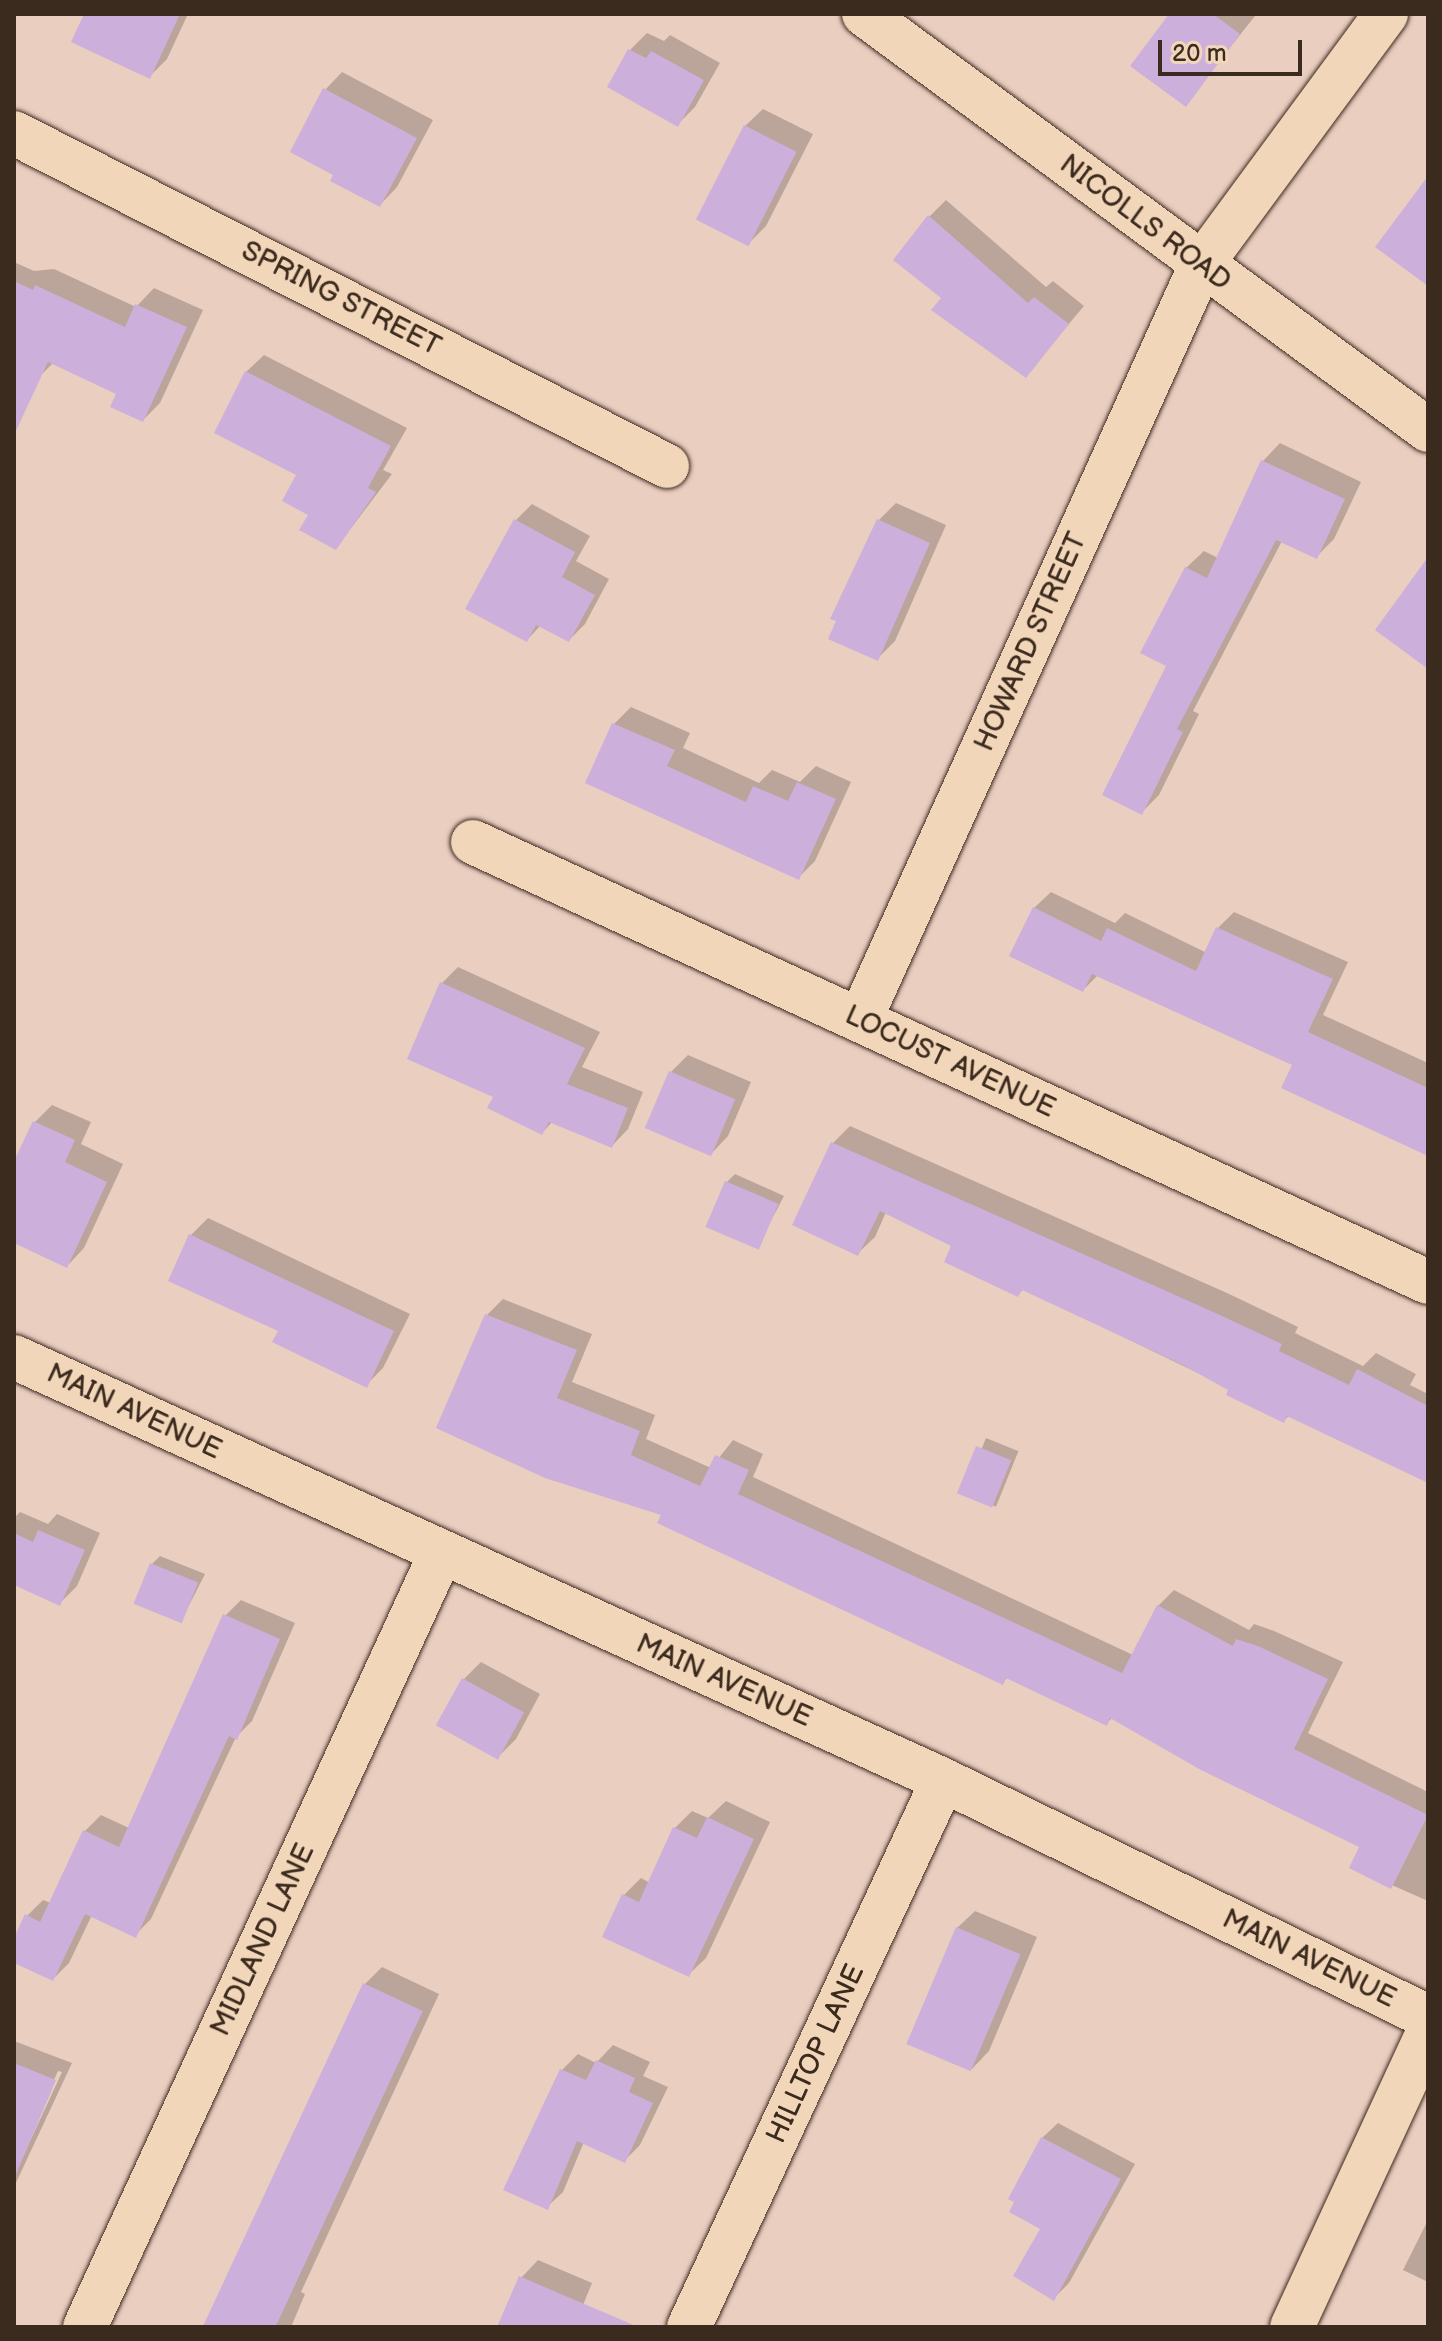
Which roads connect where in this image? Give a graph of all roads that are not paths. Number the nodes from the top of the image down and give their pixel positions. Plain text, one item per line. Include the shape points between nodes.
1 (864, 14) edge
2 (1386, 14) edge
3 (14, 133) edge
4 (1201, 265) junction
5 (1428, 430) edge
6 (667, 466) dead end
7 (473, 842) dead end
8 (860, 1020) junction
9 (1428, 1282) edge
10 (14, 1357) edge
11 (441, 1553) junction
12 (943, 1780) junction
13 (1428, 2017) edge
14 (1428, 2033) edge
15 (85, 2327) edge
16 (689, 2327) edge
17 (1292, 2327) edge

1 - 4 street, NICOLLS ROAD
2 - 4 street, HOWARD STREET
3 - 6 street, SPRING STREET
4 - 5 street, NICOLLS ROAD
4 - 8 street, HOWARD STREET
7 - 8 street, LOCUST AVENUE
8 - 9 street, LOCUST AVENUE
10 - 11 street, MAIN AVENUE
11 - 12 street, MAIN AVENUE
11 - 15 street, MIDLAND LANE
12 - 13 street, MAIN AVENUE
12 - 16 street, HILLTOP LANE
14 - 17 street

